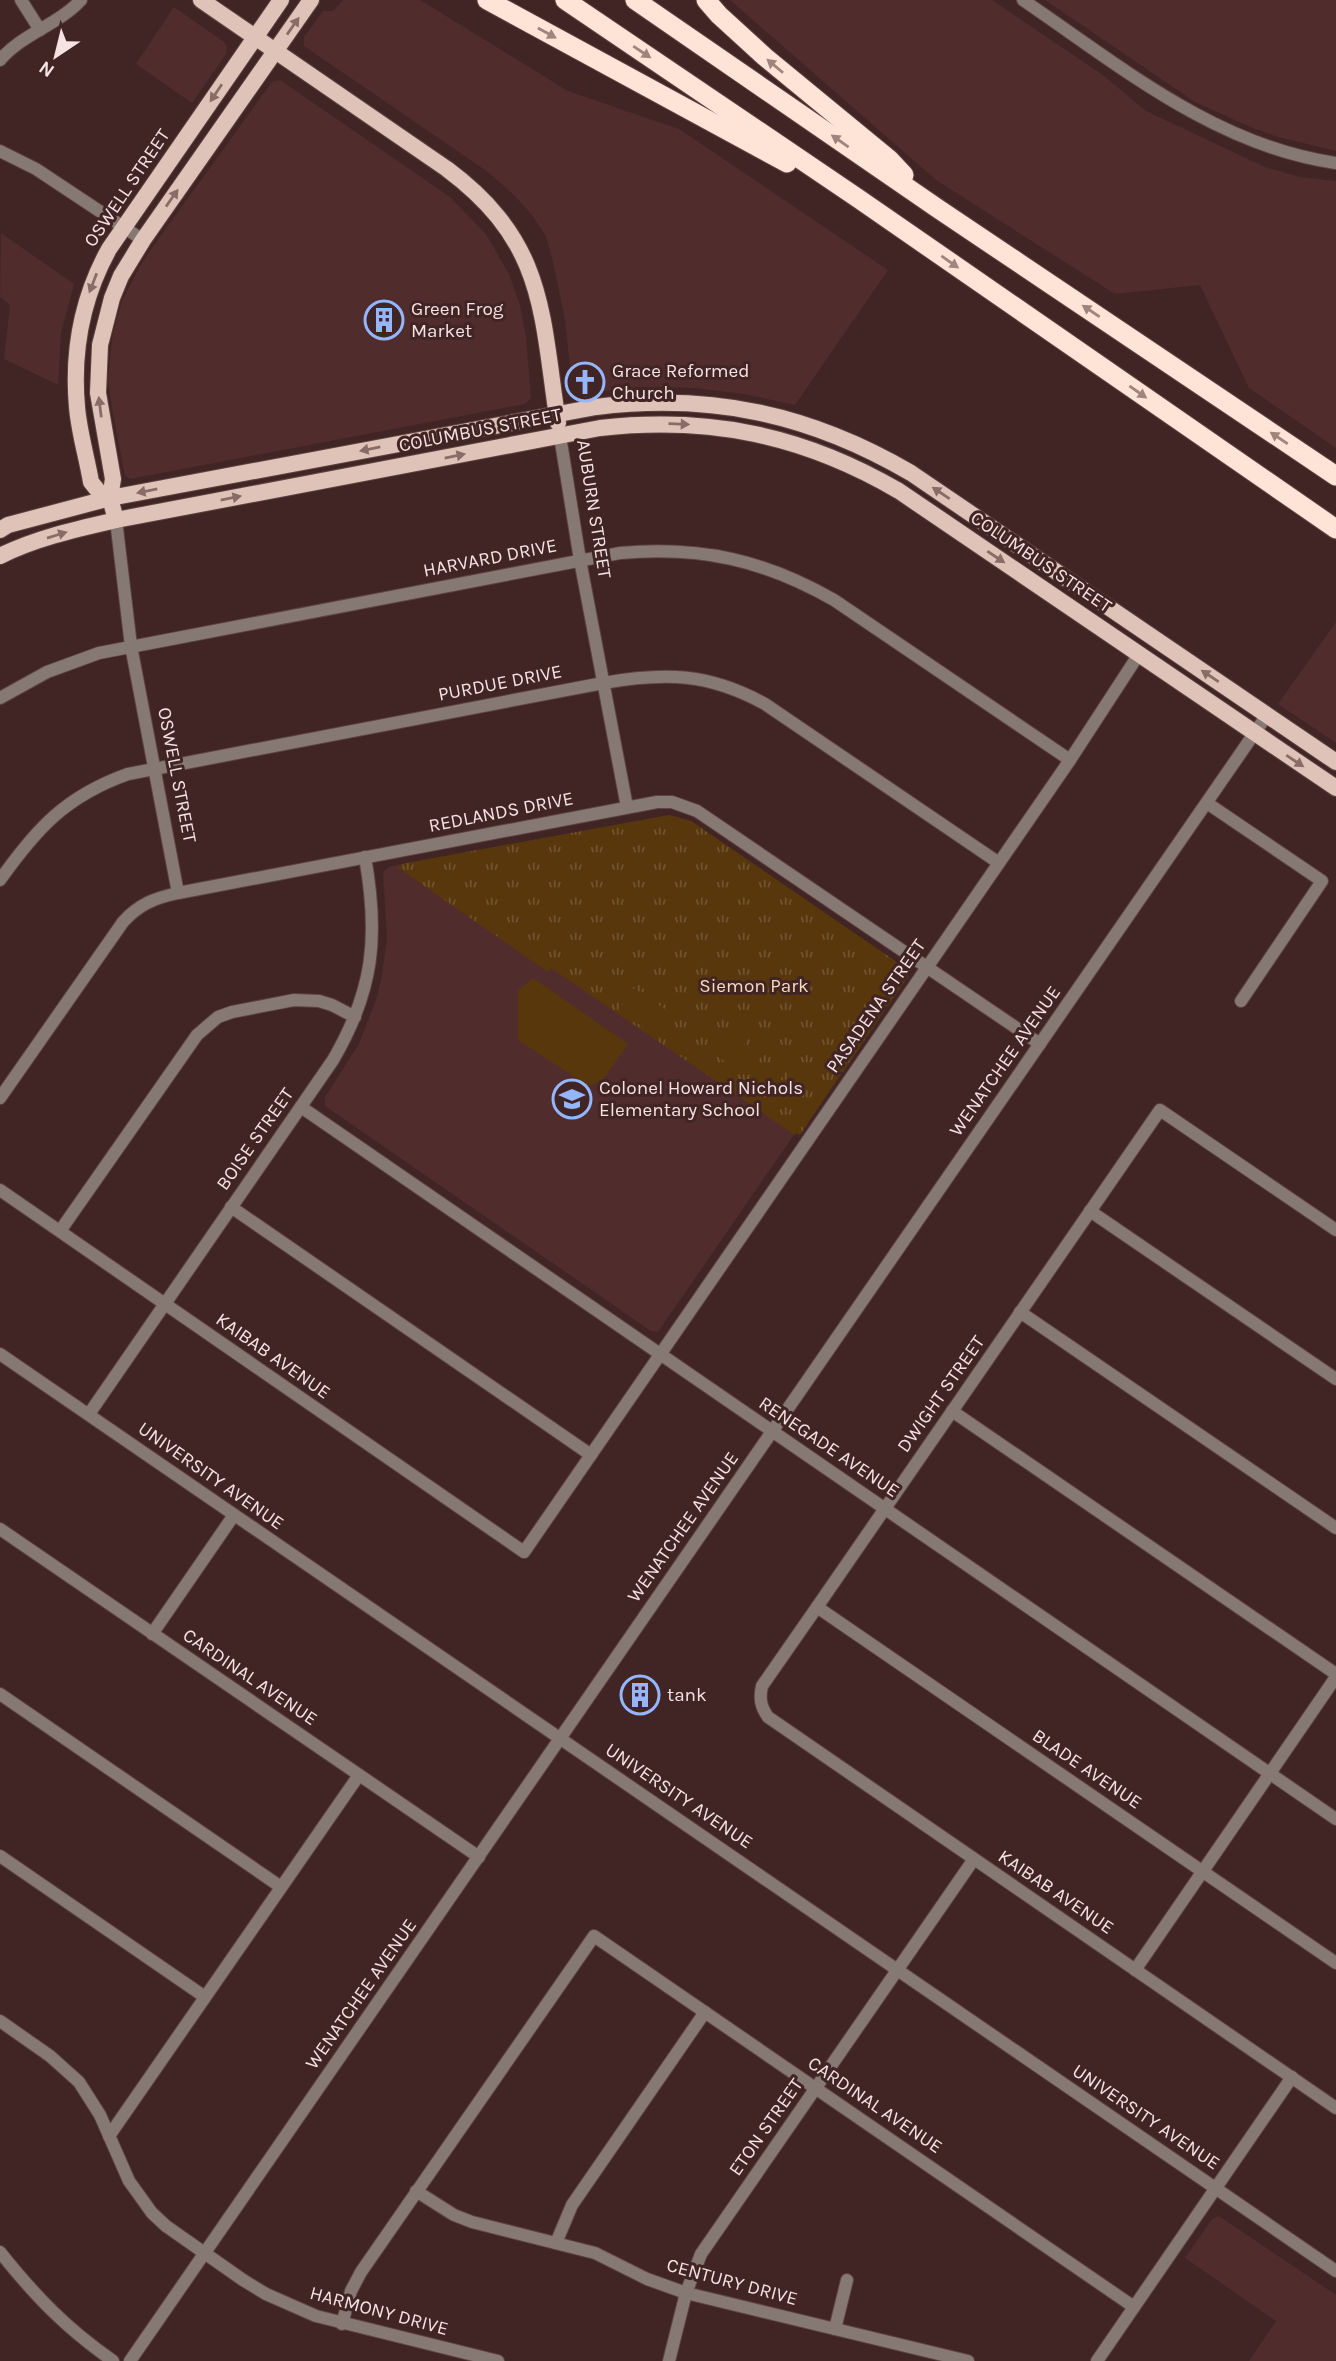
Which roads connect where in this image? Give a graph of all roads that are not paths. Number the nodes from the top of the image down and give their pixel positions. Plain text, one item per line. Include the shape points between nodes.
1 (21, 0) edge
2 (81, 0) edge
3 (201, 0) edge
4 (281, 0) edge
5 (311, 0) edge
6 (487, 0) edge
7 (565, 0) edge
8 (635, 0) edge
9 (706, 0) edge
10 (1023, 0) edge
11 (40, 30) junction
12 (255, 37) junction
13 (275, 51) junction
14 (0, 60) edge
15 (0, 151) edge
16 (1336, 163) edge
17 (859, 199) junction
18 (937, 208) junction
19 (124, 227) junction
20 (143, 240) junction
21 (557, 414) junction
22 (560, 436) junction
23 (1336, 476) edge
24 (110, 498) junction
25 (116, 520) junction
26 (1336, 529) edge
27 (0, 530) edge
28 (0, 556) edge
29 (580, 560) junction
30 (131, 646) junction
31 (1139, 654) junction
32 (604, 683) junction
33 (0, 698) edge
34 (1267, 715) junction
35 (1255, 733) junction
36 (1070, 760) junction
37 (1336, 762) edge
38 (154, 769) junction
39 (1336, 788) edge
40 (1207, 803) junction
41 (627, 807) junction
42 (365, 857) junction
43 (999, 863) junction
44 (0, 880) edge
45 (178, 893) junction
46 (926, 967) junction
47 (1241, 1001) dead end
48 (355, 1017) junction
49 (1040, 1044) junction
50 (0, 1098) edge
51 (301, 1107) junction
52 (0, 1190) edge
53 (231, 1207) junction
54 (1090, 1211) junction
55 (1336, 1230) edge
56 (60, 1231) junction
57 (163, 1304) junction
58 (1020, 1312) junction
59 (0, 1354) edge
60 (660, 1354) junction
61 (1336, 1379) edge
62 (952, 1411) junction
63 (89, 1415) junction
64 (773, 1432) junction
65 (592, 1455) junction
66 (885, 1508) junction
67 (234, 1515) junction
68 (1336, 1528) edge
69 (2, 1535) edge
70 (524, 1552) joint
71 (817, 1606) junction
72 (152, 1634) junction
73 (1336, 1675) edge
74 (0, 1694) edge
75 (760, 1703) joint
76 (560, 1739) junction
77 (1270, 1773) junction
78 (359, 1775) junction
79 (1336, 1819) edge
80 (0, 1856) edge
81 (479, 1857) junction
82 (974, 1859) junction
83 (1203, 1871) junction
84 (281, 1887) junction
85 (1336, 1963) edge
86 (898, 1970) junction
87 (1135, 1970) junction
88 (205, 1997) junction
89 (705, 2012) junction
90 (0, 2021) edge
91 (1292, 2077) junction
92 (816, 2088) junction
93 (1336, 2108) edge
94 (109, 2136) junction
95 (1216, 2189) junction
96 (416, 2191) junction
97 (556, 2243) junction
98 (0, 2252) edge
99 (204, 2254) junction
100 (1336, 2271) edge
101 (847, 2280) dead end
102 (686, 2293) junction
103 (1134, 2307) junction
104 (342, 2323) junction
105 (835, 2329) junction
106 (113, 2361) edge
107 (130, 2361) edge
108 (498, 2361) edge
109 (669, 2361) edge
110 (968, 2361) edge
111 (1097, 2361) edge

1 - 11 street
2 - 11 street
3 - 12 main road, AUBURN STREET
4 - 12 main road, OSWELL STREET
13 -> 5 main road, OSWELL STREET
6 -> 17 highway
7 -> 17 highway
18 -> 8 highway
18 -> 9 highway via 889,159 756,49
10 - 16 street via 1154,90 1216,125 1253,141
11 - 14 street
12 - 13 main road, AUBURN STREET
12 -> 19 main road, OSWELL STREET
20 -> 13 main road, OSWELL STREET
13 - 21 main road, AUBURN STREET via 466,183 497,215 523,255 540,300
15 - 19 street
17 -> 26 highway
23 -> 18 highway
19 - 20 street
19 -> 24 main road, OSWELL STREET via 90,288 76,359 77,408 92,482
24 -> 20 main road, OSWELL STREET via 113,479 98,393 100,345 111,299
21 - 22 main road, AUBURN STREET
21 -> 24 main road, COLUMBUS STREET
34 -> 21 main road, COLUMBUS STREET via 911,473 845,438 763,412 700,403 628,403
25 -> 22 main road, COLUMBUS STREET
22 - 29 street, AUBURN STREET
22 -> 31 main road, COLUMBUS STREET via 630,425 699,425 759,433 817,451 899,491
24 - 25 main road, OSWELL STREET
24 - 27 main road, COLUMBUS STREET
28 -> 25 main road, COLUMBUS STREET
25 - 30 street, OSWELL STREET
29 - 30 street, HARVARD DRIVE
29 - 32 street, AUBURN STREET
29 - 36 street, HARVARD DRIVE via 676,550 731,557 785,574 834,600
30 - 33 street, HARVARD DRIVE via 72,661
30 - 38 street, OSWELL STREET
31 - 35 main road, COLUMBUS STREET
31 - 36 street, PASADENA STREET
32 - 38 street, PURDUE DRIVE
32 - 41 street, AUBURN STREET
32 - 43 street, PURDUE DRIVE via 678,676 747,694
34 - 35 street, WENATCHEE AVENUE
34 - 37 main road, COLUMBUS STREET
35 -> 39 main road, COLUMBUS STREET
35 - 40 street, WENATCHEE AVENUE
36 - 43 street, PASADENA STREET
38 - 44 street, PURDUE DRIVE via 105,782 67,804 34,834
38 - 45 street, OSWELL STREET
40 - 47 street via 1322,881
40 - 49 street, WENATCHEE AVENUE
41 - 42 street, REDLANDS DRIVE
41 - 46 street, REDLANDS DRIVE via 672,802 697,811
42 - 45 street, REDLANDS DRIVE
42 - 48 street, BOISE STREET via 373,939 367,982
43 - 46 street, PASADENA STREET
45 - 50 street, REDLANDS DRIVE via 145,903 123,922
46 - 49 street, REDLANDS DRIVE
46 - 60 street, PASADENA STREET
48 - 51 street, BOISE STREET via 334,1060
48 - 56 street via 332,1004 306,999 232,1012 206,1026
49 - 64 street, WENATCHEE AVENUE
51 - 53 street, BOISE STREET
51 - 60 street, RENEGADE AVENUE
52 - 56 street, KAIBAB AVENUE
53 - 57 street, BOISE STREET
53 - 65 street
54 - 55 street, DWIGHT STREET via 1160,1110
54 - 58 street, DWIGHT STREET
54 - 61 street
56 - 57 street, KAIBAB AVENUE
57 - 63 street, BOISE STREET
57 - 70 street, KAIBAB AVENUE
58 - 62 street, DWIGHT STREET
58 - 68 street
59 - 63 street, UNIVERSITY AVENUE
60 - 64 street, RENEGADE AVENUE
60 - 65 street, PASADENA STREET
62 - 66 street, DWIGHT STREET
62 - 73 street
63 - 67 street, UNIVERSITY AVENUE
64 - 66 street, RENEGADE AVENUE
64 - 76 street, WENATCHEE AVENUE
65 - 70 street, PASADENA STREET
66 - 71 street, DWIGHT STREET
66 - 77 street, RENEGADE AVENUE
67 - 72 street
67 - 76 street, UNIVERSITY AVENUE
69 - 72 street, CARDINAL AVENUE
71 - 75 street, DWIGHT STREET via 762,1686
71 - 83 street, BLADE AVENUE
72 - 78 street, CARDINAL AVENUE
73 - 77 street
74 - 84 street
75 - 82 street, KAIBAB AVENUE via 768,1717
76 - 81 street, WENATCHEE AVENUE
76 - 86 street, UNIVERSITY AVENUE
77 - 79 street, RENEGADE AVENUE
77 - 83 street
78 - 81 street, CARDINAL AVENUE
78 - 84 street
80 - 88 street
81 - 99 street, WENATCHEE AVENUE
82 - 86 street, ETON STREET
82 - 87 street, KAIBAB AVENUE
83 - 85 street, BLADE AVENUE
83 - 87 street
84 - 88 street
86 - 92 street, ETON STREET
86 - 95 street, UNIVERSITY AVENUE
87 - 91 street, KAIBAB AVENUE
88 - 94 street
89 - 92 street, CARDINAL AVENUE
89 - 96 street, CARDINAL AVENUE via 594,1936
89 - 97 street via 572,2204
90 - 94 street, HARMONY DRIVE via 79,2082
91 - 93 street, KAIBAB AVENUE
91 - 95 street
92 - 102 street, ETON STREET via 701,2255
92 - 103 street, CARDINAL AVENUE
94 - 99 street, HARMONY DRIVE via 139,2198 166,2227
95 - 100 street, UNIVERSITY AVENUE
95 - 103 street
96 - 97 street, CENTURY DRIVE via 472,2222
96 - 104 street via 360,2272
97 - 102 street, CENTURY DRIVE via 594,2253
98 - 106 street via 58,2319
99 - 104 street, HARMONY DRIVE via 266,2294
99 - 107 street, WENATCHEE AVENUE
101 - 105 street
102 - 105 street, CENTURY DRIVE
102 - 109 street, ETON STREET
103 - 111 street
104 - 108 street, HARMONY DRIVE
105 - 110 street, CENTURY DRIVE

